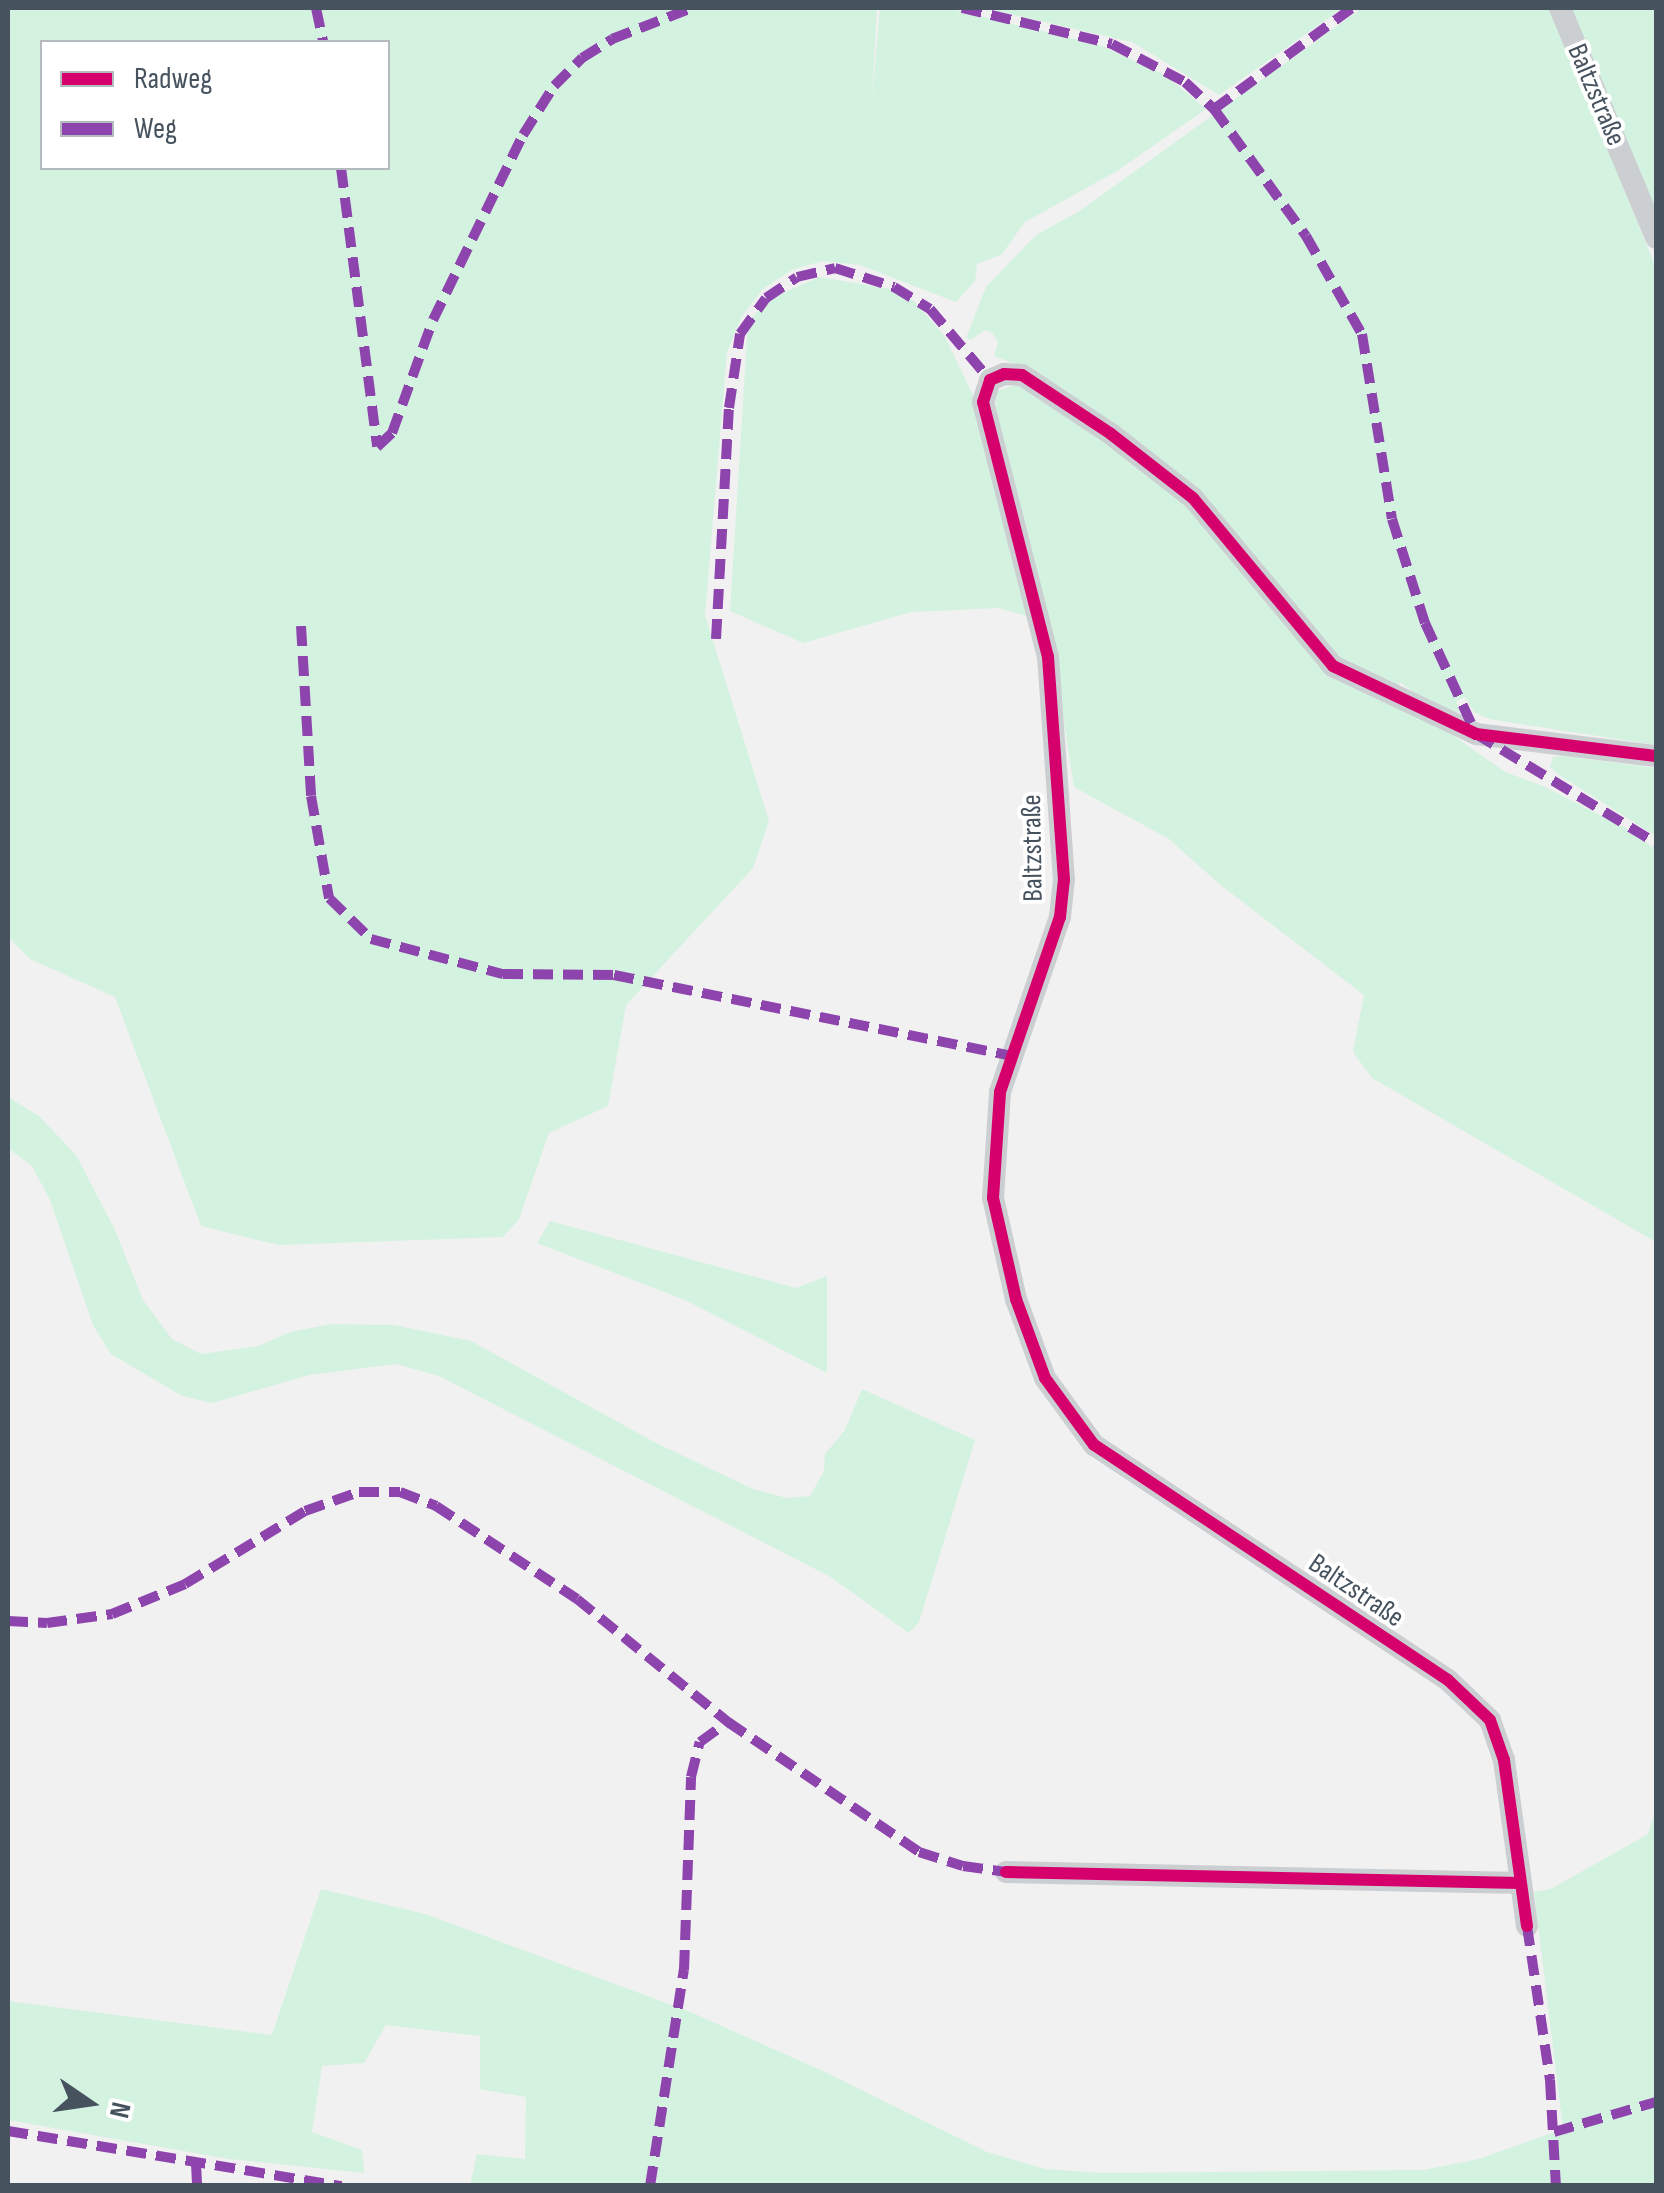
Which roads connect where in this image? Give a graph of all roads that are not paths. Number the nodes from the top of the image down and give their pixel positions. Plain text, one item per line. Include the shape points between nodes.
1 (1560, 8) edge
2 (1656, 238) edge
3 (1656, 756) edge
4 (1006, 1872) dead end
5 (1520, 1883) junction
6 (1527, 1926) dead end

1 - 2 street, Baltzstraße
3 - 5 street, Baltzstraße via 1476,734 1333,666 1193,498 1022,375 990,380 983,402 1048,656 1064,880 1060,917 1000,1092 994,1198 1016,1299 1046,1378 1094,1444 1481,1708 1504,1760
4 - 5 street
5 - 6 street, Baltzstraße

